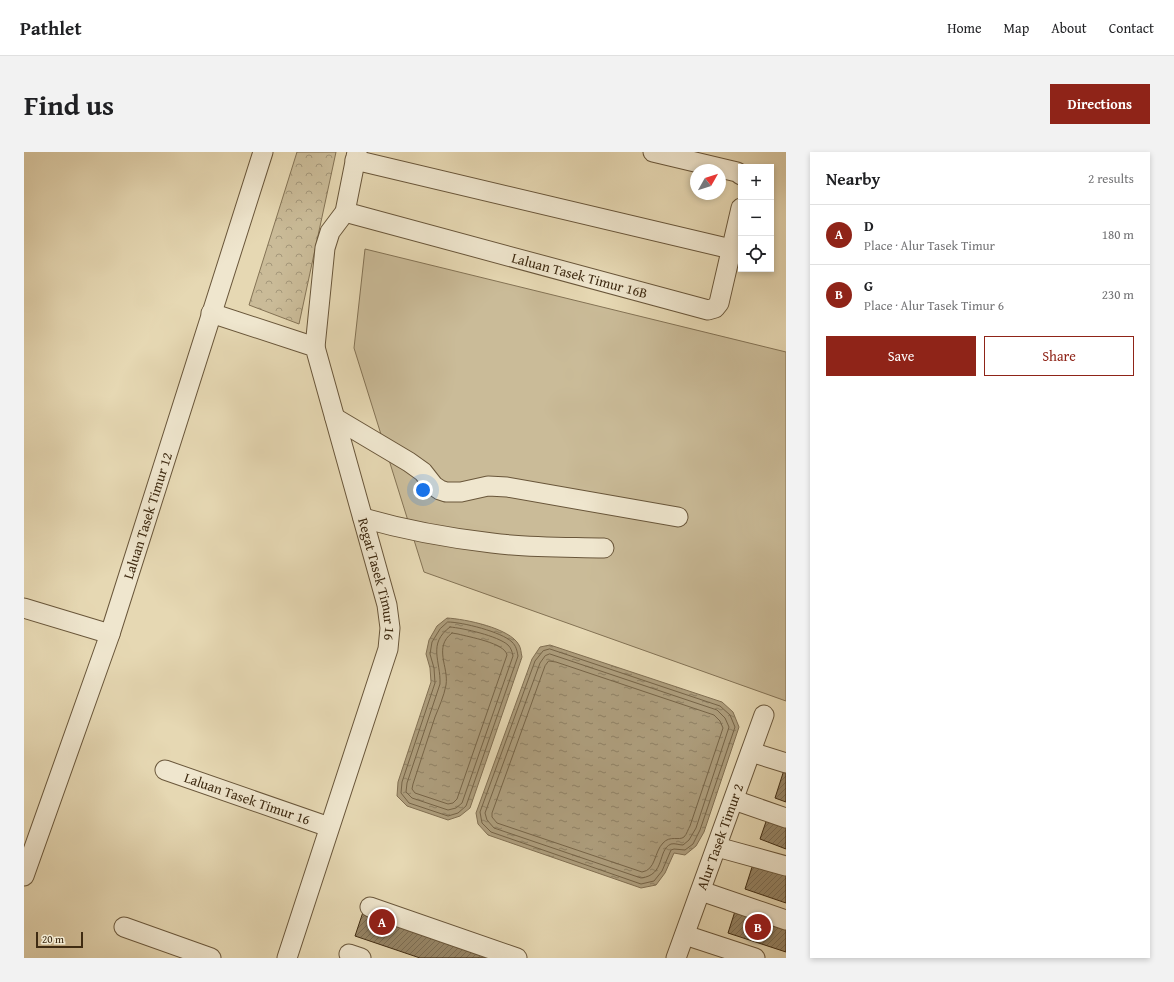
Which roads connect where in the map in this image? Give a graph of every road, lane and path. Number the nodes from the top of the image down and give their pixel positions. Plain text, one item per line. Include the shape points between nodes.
1 (263, 152) edge
2 (653, 152) edge
3 (356, 156) edge
4 (738, 173) edge
5 (345, 212) junction
6 (738, 220) edge
7 (731, 249) junction
8 (211, 313) junction
9 (315, 347) junction
10 (335, 418) junction
11 (678, 517) dead end
12 (363, 518) junction
13 (604, 548) dead end
14 (24, 608) edge
15 (110, 634) junction
16 (764, 715) dead end
17 (751, 752) junction
18 (786, 764) edge
19 (165, 770) dead end
20 (734, 800) junction
21 (786, 818) edge
22 (329, 827) junction
23 (717, 847) junction
24 (786, 866) edge
25 (24, 876) edge
26 (701, 891) junction
27 (370, 907) dead end
28 (786, 920) edge
29 (124, 927) dead end
30 (684, 935) junction
31 (211, 958) edge
32 (287, 958) edge
33 (517, 958) edge
34 (676, 958) edge
35 (755, 958) edge

1 - 8 street, Laluan Tasek Timur 12
2 - 4 street
3 - 5 street
3 - 7 street
5 - 7 street, Laluan Tasek Timur 16B via 708,310 719,303
5 - 9 street via 330,232 325,248
6 - 7 street, Laluan Tasek Timur 16B
8 - 9 street
8 - 15 street, Laluan Tasek Timur 12
9 - 10 street, Regat Tasek Timur 16
10 - 11 street via 410,462 423,472 434,486 446,492 501,486
10 - 12 street, Regat Tasek Timur 16
12 - 13 street via 390,526 492,543
12 - 22 street, Regat Tasek Timur 16 via 387,605 390,628 388,648
14 - 15 street
15 - 25 street, Laluan Tasek Timur 12
16 - 17 street, Alur Tasek Timur 2
17 - 18 street
17 - 20 street, Alur Tasek Timur 2
19 - 22 street, Laluan Tasek Timur 16
20 - 21 street
20 - 23 street, Alur Tasek Timur 2
22 - 32 street, Regat Tasek Timur 16
23 - 24 street
23 - 26 street, Alur Tasek Timur 2
26 - 28 street
26 - 30 street, Alur Tasek Timur 2
27 - 33 street
29 - 31 street
30 - 34 street, Alur Tasek Timur 2
30 - 35 street

